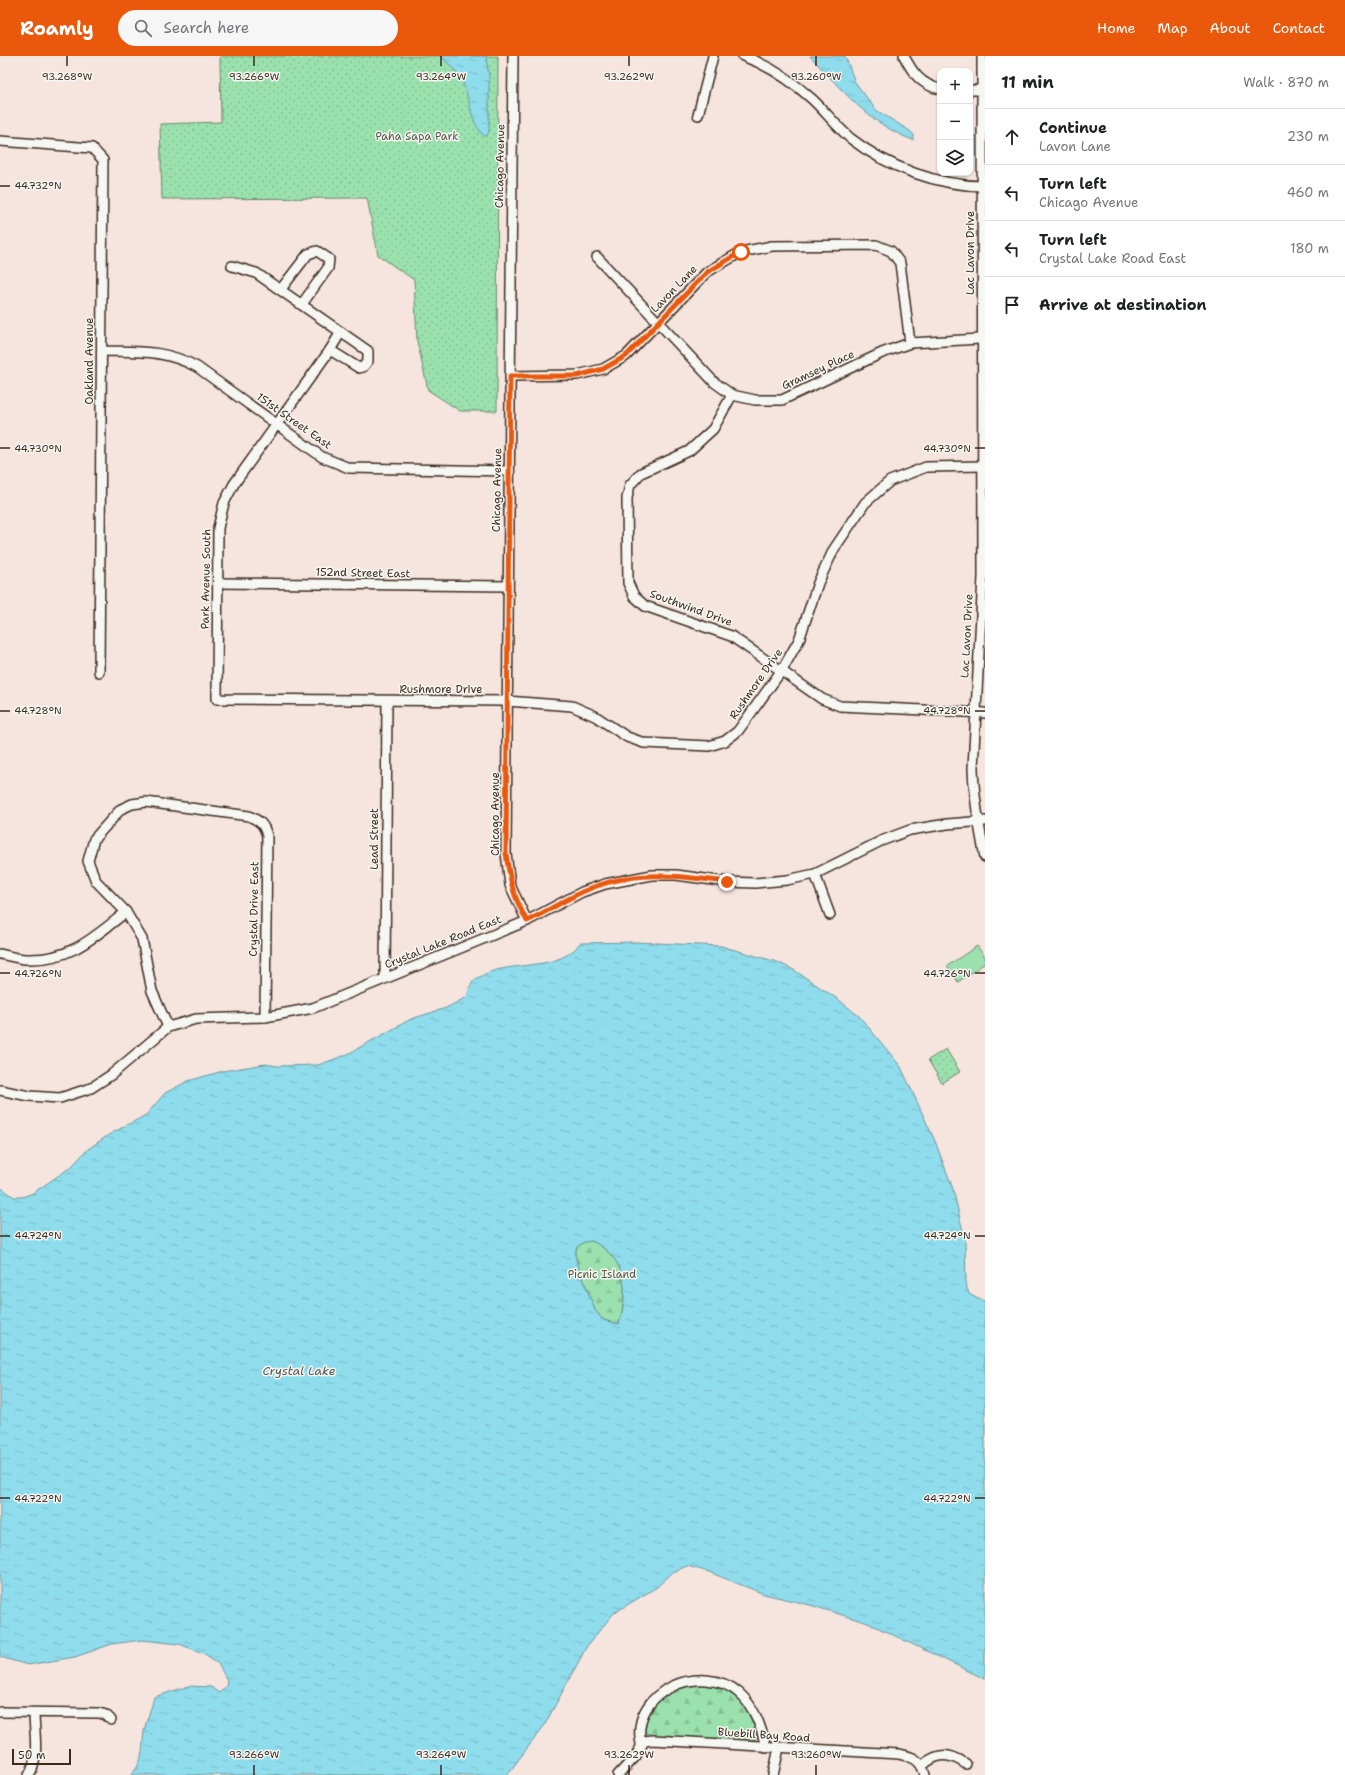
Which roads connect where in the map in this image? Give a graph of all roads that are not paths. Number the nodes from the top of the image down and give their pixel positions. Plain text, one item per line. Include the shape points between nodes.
1 (513, 56) edge
2 (713, 56) edge
3 (743, 56) edge
4 (904, 56) edge
5 (982, 56) edge
6 (937, 88) edge
7 (973, 90) edge
8 (982, 90) junction
9 (698, 115) dead end
10 (0, 141) edge
11 (984, 186) edge
12 (597, 257) dead end
13 (232, 266) dead end
14 (281, 289) junction
15 (302, 304) junction
16 (658, 323) junction
17 (340, 332) junction
18 (982, 336) junction
19 (910, 343) junction
20 (330, 350) junction
21 (102, 351) junction
22 (510, 376) junction
23 (732, 394) junction
24 (276, 424) junction
25 (984, 466) edge
26 (509, 471) junction
27 (984, 577) edge
28 (218, 583) junction
29 (508, 586) junction
30 (782, 670) junction
31 (99, 672) dead end
32 (217, 699) joint
33 (387, 700) junction
34 (507, 701) junction
35 (980, 713) edge
36 (981, 822) edge
37 (985, 857) edge
38 (816, 874) junction
39 (126, 912) junction
40 (830, 915) dead end
41 (527, 921) junction
42 (0, 954) edge
43 (385, 978) junction
44 (266, 1017) junction
45 (168, 1027) junction
46 (0, 1090) edge
47 (0, 1712) edge
48 (34, 1713) junction
49 (111, 1720) dead end
50 (641, 1744) junction
51 (766, 1747) junction
52 (778, 1748) junction
53 (966, 1764) dead end
54 (922, 1765) junction
55 (29, 1775) edge
56 (618, 1775) edge
57 (773, 1775) edge
58 (925, 1775) edge

1 - 22 street, Chicago Avenue
2 - 9 street
3 - 11 street via 785,78 811,99 850,138 886,162 933,180
4 - 6 street via 912,72 924,82
5 - 8 street, Lac Lavon Drive
7 - 8 street
8 - 11 street, Lac Lavon Drive
10 - 21 street, Oakland Avenue via 92,148 103,160
11 - 18 street, Lac Lavon Drive
12 - 16 street, Gramsey Place
13 - 14 street via 256,273
14 - 15 street
14 - 15 street via 308,254 317,251 328,259 328,268
15 - 17 street
16 - 19 street, Lavon Lane via 707,272 741,252 772,246 876,245 891,251 900,263
16 - 22 street, Lavon Lane via 626,356 603,369 577,376
16 - 23 street, Gramsey Place via 714,382
17 - 20 street, Park Avenue South
17 - 20 street via 368,352 368,361 359,368
18 - 19 street, Gramsey Place via 980,339
18 - 25 street, Lac Lavon Drive
19 - 23 street, Gramsey Place via 882,353 782,400 755,400
20 - 24 street, Park Avenue South
21 - 24 street, 151st Street East via 156,352 181,358
21 - 31 street, Oakland Avenue
22 - 26 street, Chicago Avenue
23 - 30 street, Southwind Drive via 714,429 689,451 641,473 630,485 626,498 628,583 634,596 645,606 731,636
24 - 26 street, 151st Street East via 322,457 350,468
24 - 28 street, Park Avenue South via 234,484 224,503 218,528
25 - 27 street, Lac Lavon Drive
25 - 30 street, Rushmore Drive via 926,467 890,481 865,503 834,549 818,583 800,640
26 - 29 street, Chicago Avenue
27 - 35 street, Lac Lavon Drive
28 - 29 street, 152nd Street East
28 - 32 street, Park Avenue South
29 - 34 street, Chicago Avenue
30 - 34 street, Rushmore Drive via 738,731 725,741 709,746 644,743 627,737 595,716 572,706
30 - 35 street, Southwind Drive via 822,699 840,706
32 - 33 street, Rushmore Drive
33 - 34 street, Rushmore Drive
33 - 43 street, Lead Street
34 - 41 street, Chicago Avenue via 506,853 510,885
35 - 36 street, Lac Lavon Drive via 974,794
36 - 37 street, Lac Lavon Drive
36 - 38 street, Crystal Lake Road East via 910,830 881,841
38 - 40 street
38 - 41 street, Crystal Lake Road East via 755,883 676,875 626,878 582,892
39 - 42 street via 85,944 56,956 24,959
39 - 44 street, Crystal Drive East via 96,881 88,861 94,839 121,809 146,802 244,815 259,820 265,827 267,836
39 - 45 street, Crystal Drive East via 142,940 152,991
41 - 43 street, Crystal Lake Road East
43 - 44 street, Crystal Lake Road East via 313,1008
44 - 45 street, Crystal Lake Road East via 196,1019
45 - 46 street, Crystal Lake Road East via 111,1075 91,1088 60,1098 29,1096
47 - 48 street
48 - 49 street via 99,1713
48 - 55 street via 35,1754
50 - 51 street, Bluebill Bay Road via 653,1740
50 - 51 street via 641,1719 646,1707 654,1698 680,1684 706,1680 728,1686 747,1701 761,1727
50 - 56 street via 636,1756
51 - 52 street, Bluebill Bay Road
52 - 54 street, Bluebill Bay Road via 899,1754 916,1759
52 - 57 street
53 - 54 street via 957,1758 937,1756
54 - 58 street

